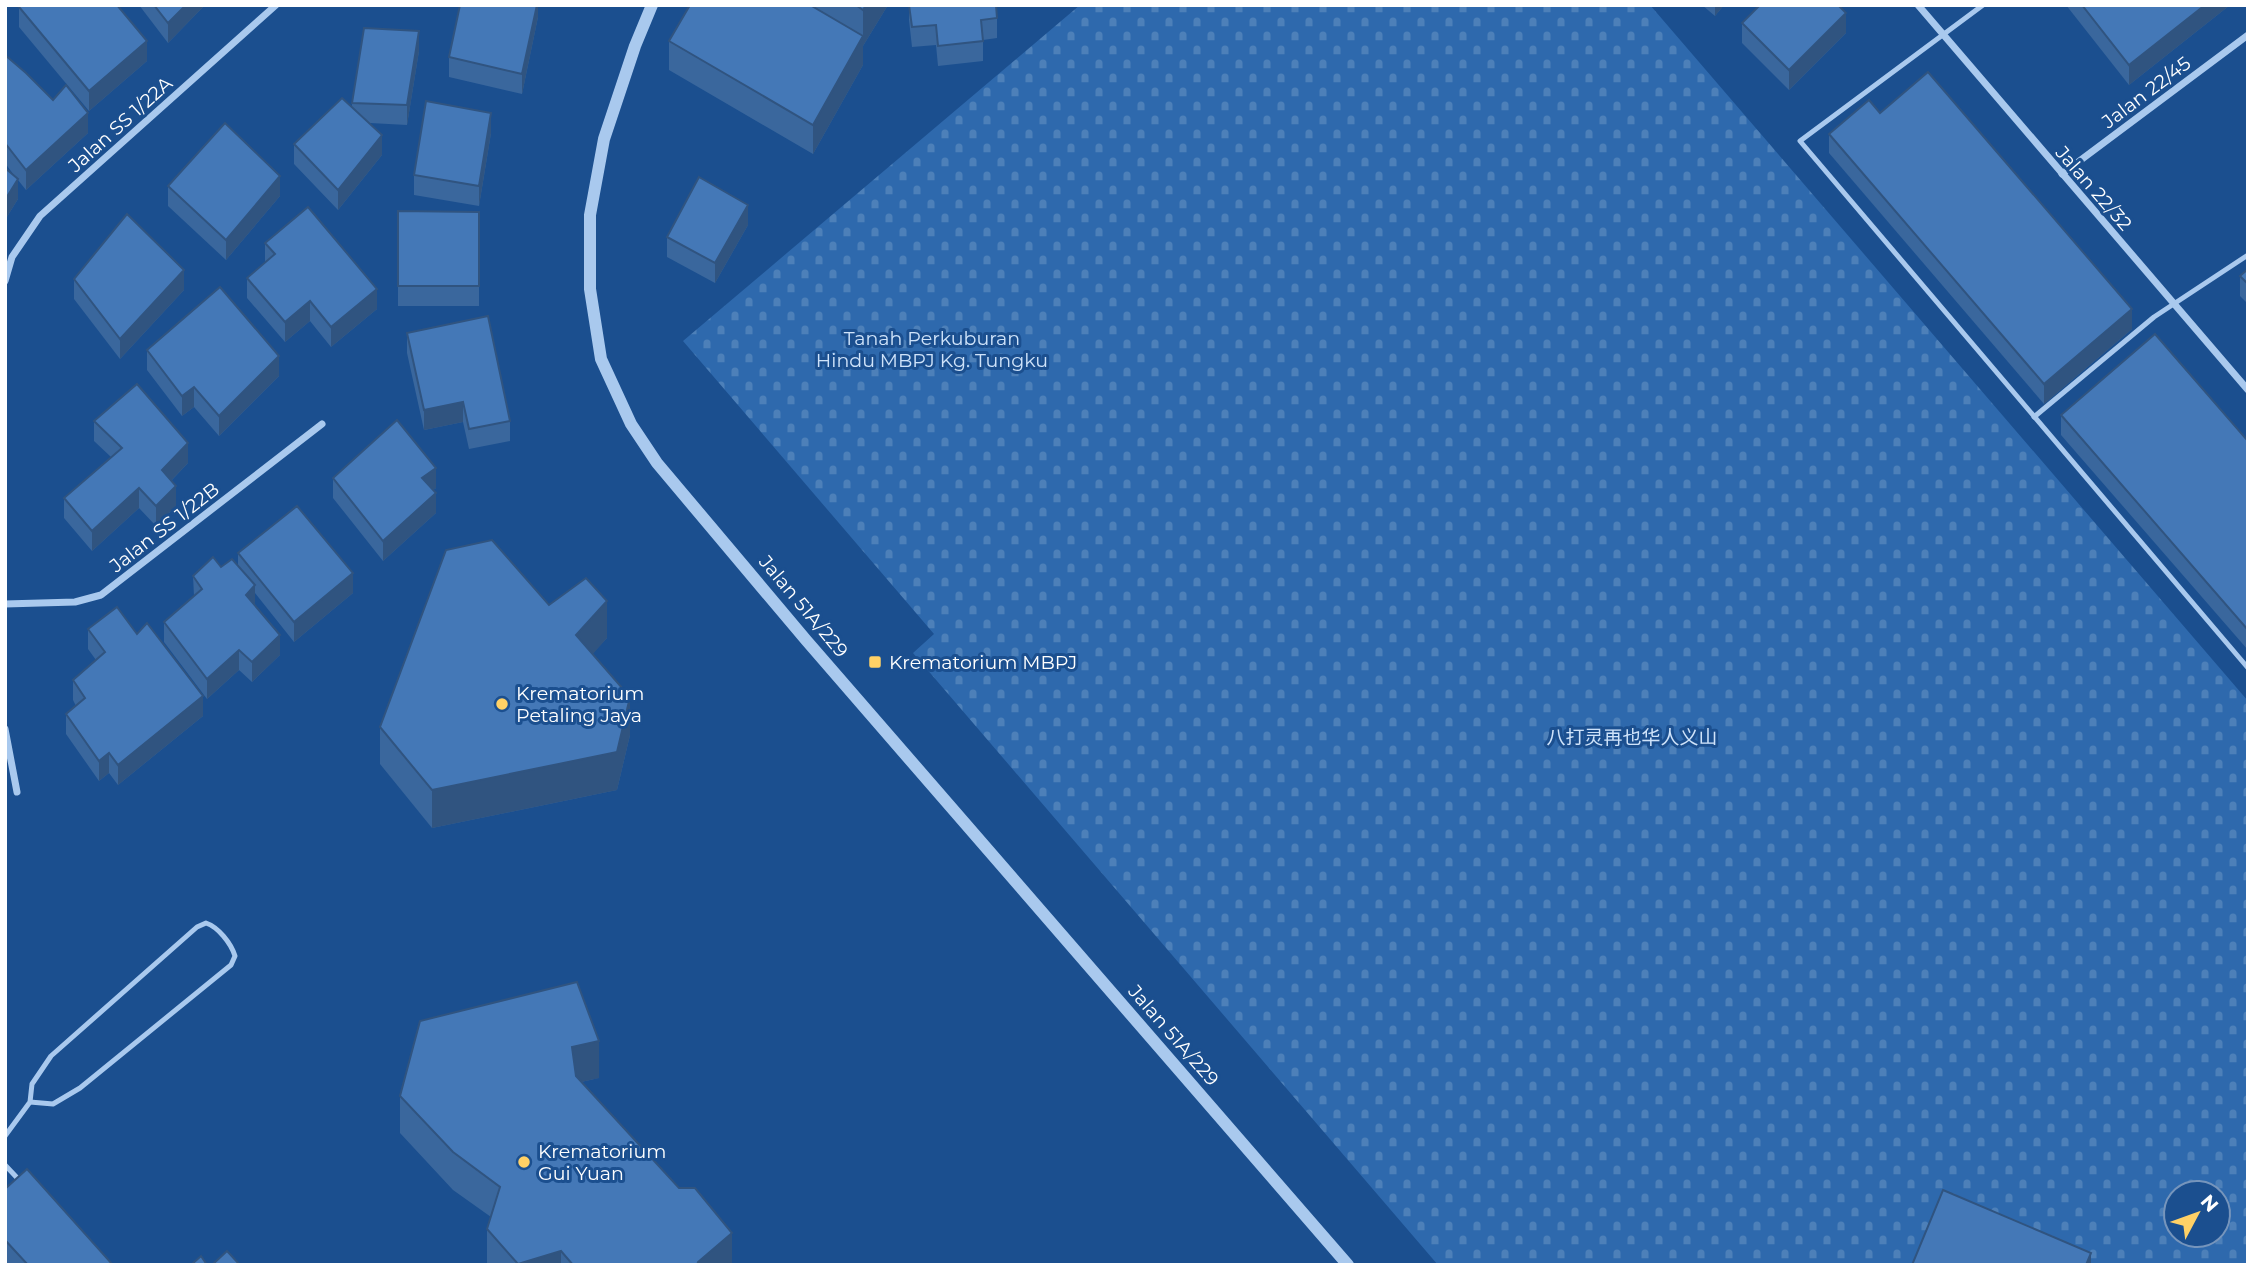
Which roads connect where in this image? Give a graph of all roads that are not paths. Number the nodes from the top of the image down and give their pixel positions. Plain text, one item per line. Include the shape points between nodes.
1 (276, 5) edge
2 (652, 5) edge
3 (1918, 5) edge
4 (1983, 5) edge
5 (1942, 35) junction
6 (2248, 36) edge
7 (2062, 174) junction
8 (2248, 255) edge
9 (5, 281) edge
10 (2175, 305) junction
11 (2248, 390) edge
12 (2034, 418) junction
13 (322, 424) dead end
14 (5, 604) edge
15 (2248, 668) edge
16 (5, 729) edge
17 (17, 792) dead end
18 (30, 1102) junction
19 (5, 1136) edge
20 (5, 1165) edge
21 (24, 1185) edge
22 (1348, 1265) edge

1 - 9 street, Jalan SS 1/22A via 40,216 12,257
2 - 22 street, Jalan 51A/229 via 604,139 590,215 590,289 601,359 631,424 657,463 806,640
3 - 5 street, Jalan 22/32
4 - 5 lane
5 - 7 street, Jalan 22/32
5 - 12 lane via 1800,141
6 - 7 street, Jalan 22/45
7 - 10 street, Jalan 22/32
8 - 10 lane
10 - 11 street, Jalan 22/32
10 - 12 lane via 2154,317
12 - 15 lane
13 - 14 street, Jalan SS 1/22B via 101,595 75,602
16 - 17 street
18 - 18 lane via 32,1084 51,1056 197,927 213,925 232,948 231,965 80,1088 53,1104
18 - 19 lane
20 - 21 lane

